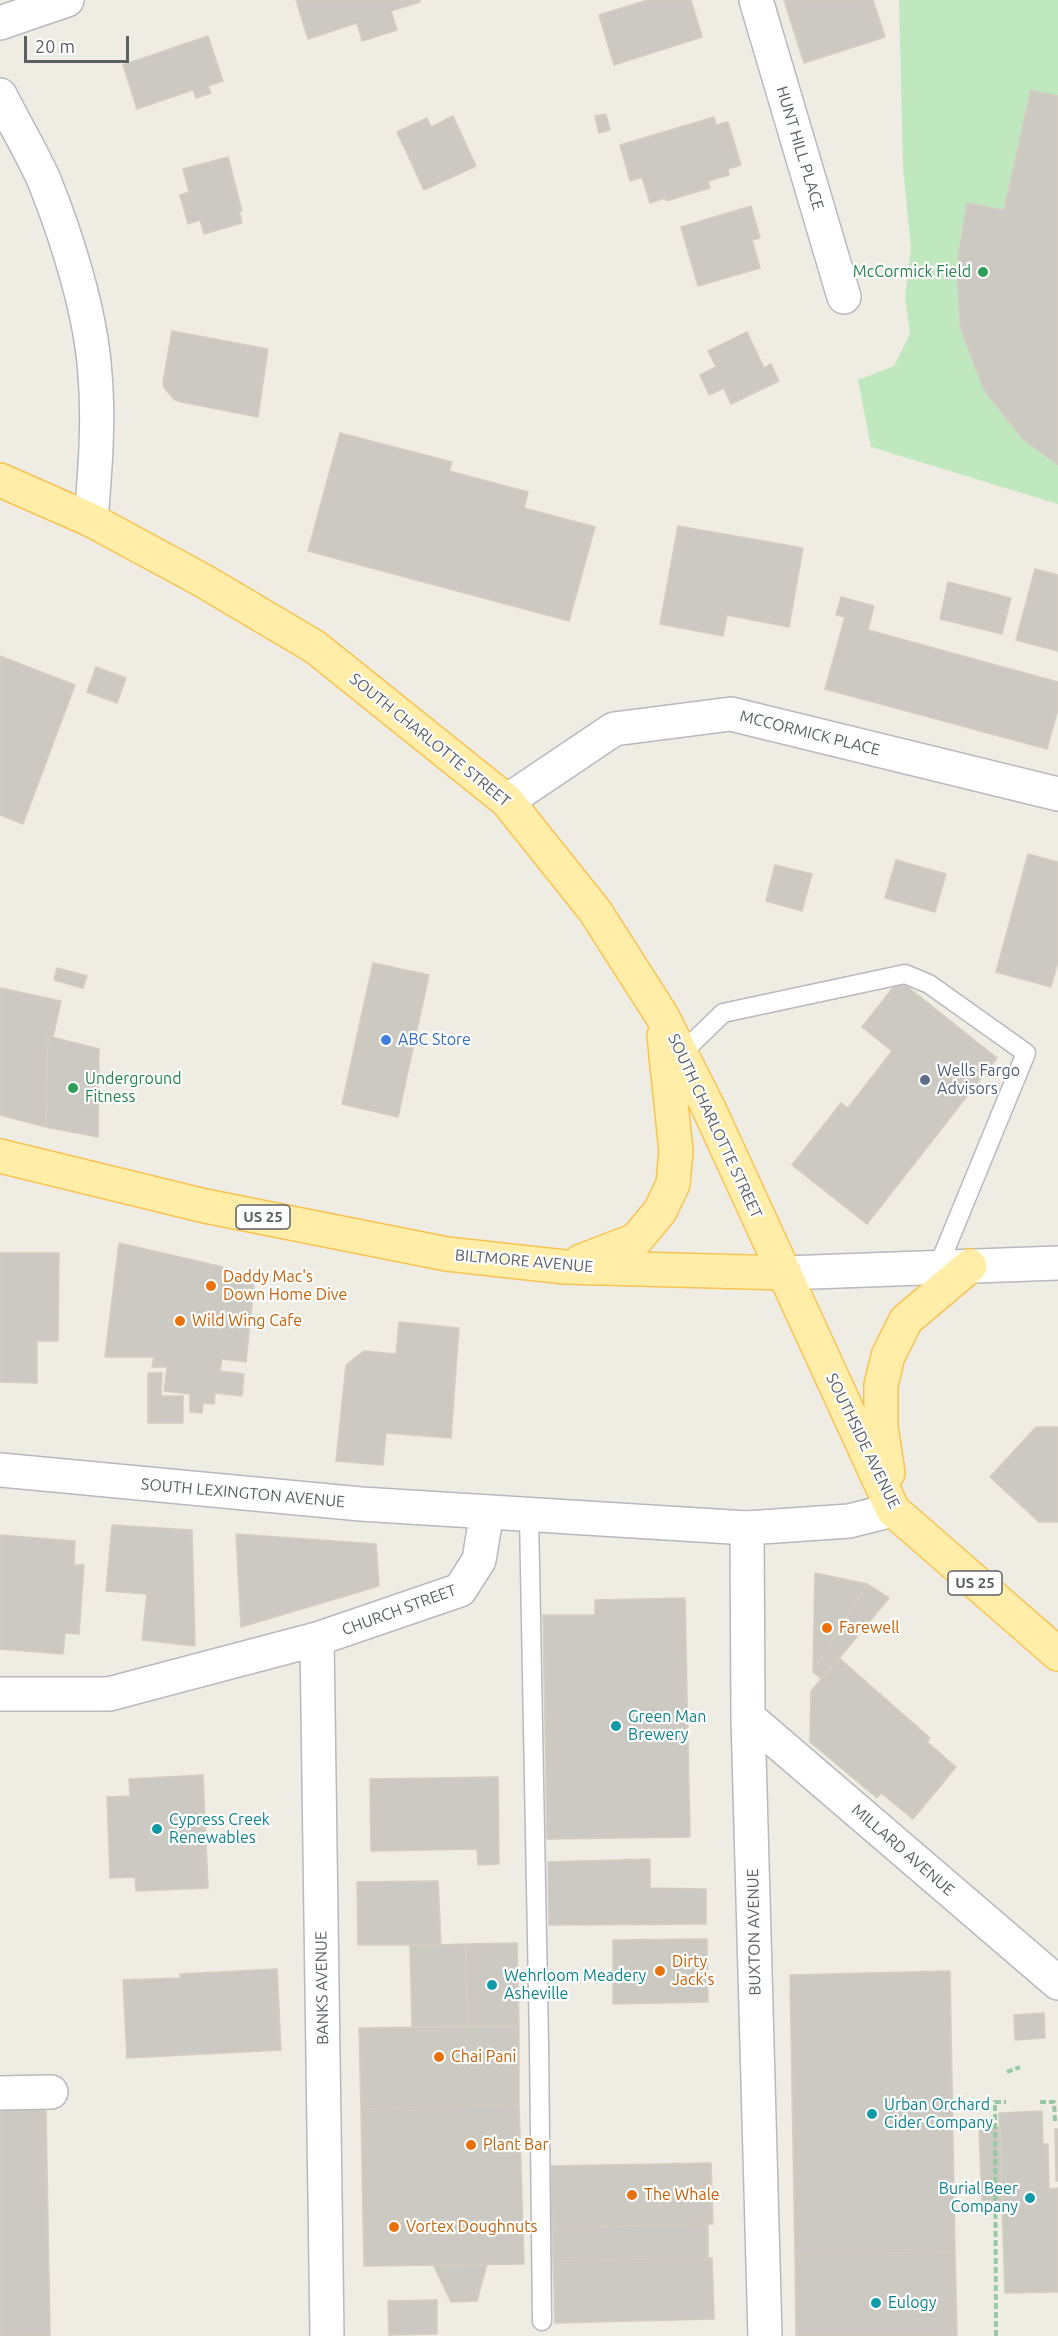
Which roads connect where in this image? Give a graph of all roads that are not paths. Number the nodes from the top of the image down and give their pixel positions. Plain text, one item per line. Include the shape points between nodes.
1 (67, 0) edge
2 (756, 0) edge
3 (0, 23) edge
4 (0, 95) edge
5 (844, 297) dead end
6 (0, 480) edge
7 (91, 520) junction
8 (1058, 794) edge
9 (507, 801) junction
10 (662, 1016) junction
11 (682, 1053) junction
12 (0, 1156) edge
13 (1058, 1263) edge
14 (970, 1266) junction
15 (565, 1267) junction
16 (938, 1267) junction
17 (785, 1273) junction
18 (0, 1470) edge
19 (893, 1510) junction
20 (487, 1512) junction
21 (529, 1515) junction
22 (747, 1528) junction
23 (317, 1639) junction
24 (1058, 1654) edge
25 (0, 1694) edge
26 (748, 1717) junction
27 (1058, 1983) edge
28 (51, 2092) dead end
29 (0, 2093) edge
30 (542, 2321) dead end
31 (327, 2336) edge
32 (765, 2336) edge

1 - 3 street
2 - 5 street, HUNT HILL PLACE
4 - 7 street via 43,178 84,306 95,373 97,448
6 - 7 main road, SOUTH CHARLOTTE STREET
7 - 9 main road, SOUTH CHARLOTTE STREET via 315,647
8 - 9 street, MCCORMICK PLACE via 731,714 614,729
9 - 10 main road, SOUTH CHARLOTTE STREET via 595,911
10 - 11 main road, SOUTH CHARLOTTE STREET
10 - 15 main road via 676,1151 673,1185 660,1211 636,1240
11 - 16 lane via 723,1013 906,974 929,984 1026,1053
11 - 17 main road, SOUTH CHARLOTTE STREET
12 - 15 main road, BILTMORE AVENUE / US 25 via 205,1206 447,1254
13 - 14 street, BILTMORE AVENUE
14 - 16 street, BILTMORE AVENUE
14 - 19 main road via 906,1320 888,1356 881,1385 881,1427
15 - 17 main road, BILTMORE AVENUE / US 25
16 - 17 street, BILTMORE AVENUE
17 - 19 main road, SOUTHSIDE AVENUE / US 25
18 - 20 street, SOUTH LEXINGTON AVENUE
19 - 22 street via 849,1521
19 - 24 main road, SOUTHSIDE AVENUE / US 25
20 - 21 street
20 - 23 street, CHURCH STREET via 479,1560 460,1590
21 - 22 street
21 - 30 lane
22 - 26 street, BUXTON AVENUE
23 - 25 street, CHURCH STREET via 109,1694
23 - 31 street, BANKS AVENUE
26 - 27 street, MILLARD AVENUE
26 - 32 street, BUXTON AVENUE
28 - 29 street

